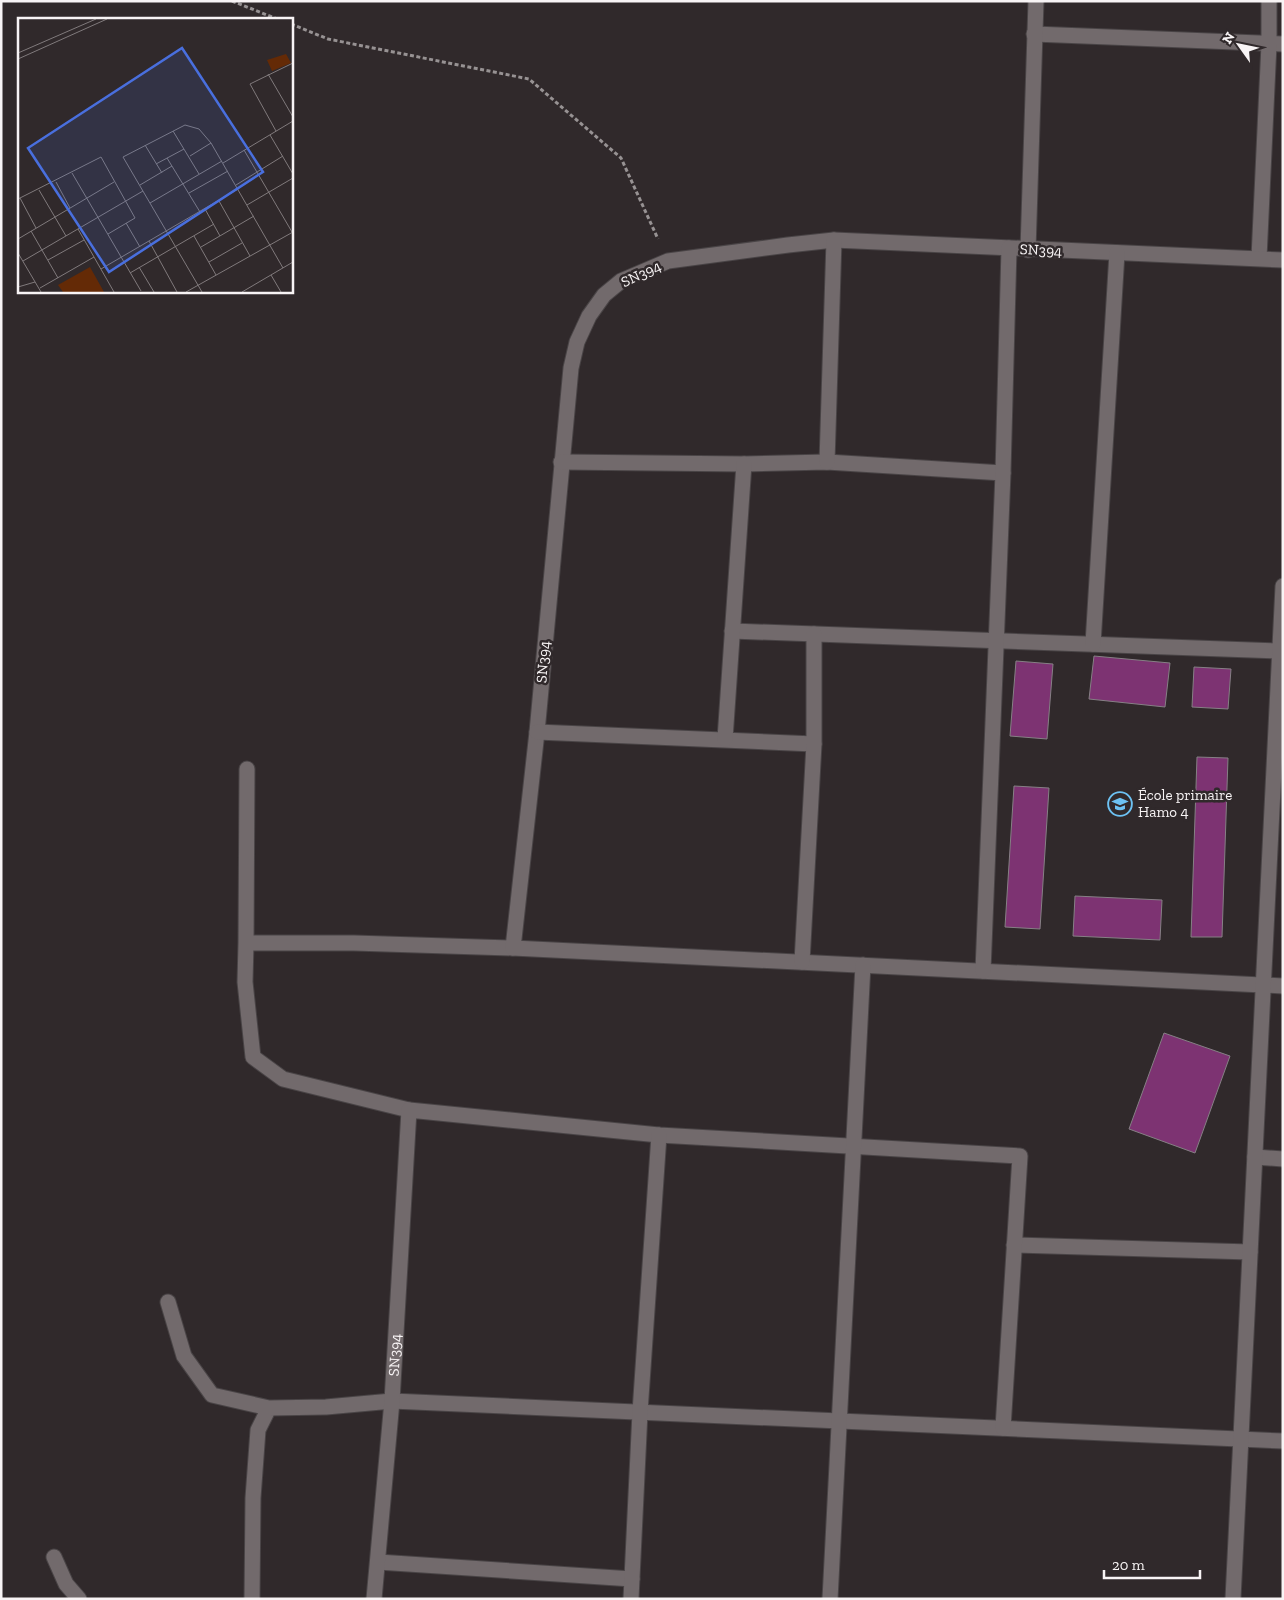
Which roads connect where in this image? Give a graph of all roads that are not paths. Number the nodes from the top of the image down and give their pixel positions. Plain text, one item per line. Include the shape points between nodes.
1 (1036, 1) edge
2 (1269, 1) edge
3 (1034, 34) junction
4 (1276, 44) edge
5 (834, 240) junction
6 (1009, 248) junction
7 (1028, 250) junction
8 (1117, 253) junction
9 (1259, 258) junction
10 (1283, 260) edge
11 (561, 462) junction
12 (826, 462) junction
13 (744, 464) junction
14 (1003, 473) junction
15 (1283, 586) edge
16 (1282, 598) edge
17 (732, 631) junction
18 (814, 634) junction
19 (995, 641) junction
20 (1093, 644) junction
21 (1279, 651) junction
22 (537, 732) junction
23 (725, 740) junction
24 (814, 744) junction
25 (247, 769) dead end
26 (246, 943) junction
27 (513, 948) junction
28 (802, 962) junction
29 (863, 965) junction
30 (983, 971) junction
31 (1263, 985) junction
32 (1283, 986) edge
33 (409, 1110) junction
34 (659, 1135) junction
35 (854, 1146) junction
36 (1255, 1157) junction
37 (1283, 1159) edge
38 (1014, 1245) junction
39 (1250, 1252) junction
40 (168, 1302) dead end
41 (392, 1401) junction
42 (269, 1408) junction
43 (640, 1412) junction
44 (840, 1421) junction
45 (1003, 1428) junction
46 (1241, 1439) junction
47 (1283, 1441) edge
48 (54, 1557) dead end
49 (378, 1562) junction
50 (632, 1579) junction
51 (79, 1599) edge
52 (252, 1599) edge
53 (374, 1599) edge
54 (631, 1599) edge
55 (830, 1599) edge
56 (1233, 1599) edge

1 - 3 street
2 - 4 street
3 - 4 street
3 - 7 street
4 - 9 street
5 - 6 street, SN394
5 - 11 street, SN394 via 668,261 621,281 604,295 576,342
5 - 12 street
6 - 7 street, SN394
6 - 14 street
7 - 8 street, SN394
8 - 9 street, SN394
8 - 20 street
9 - 10 street, SN394
11 - 13 street
11 - 22 street, SN394
12 - 13 street
12 - 14 street
13 - 17 street
14 - 19 street
15 - 16 street
16 - 21 street
17 - 18 street
17 - 23 street
18 - 19 street
18 - 24 street
19 - 20 street
19 - 30 street
20 - 21 street
21 - 31 street
22 - 23 street
22 - 27 street, SN394
23 - 24 street
24 - 28 street
25 - 26 street
26 - 27 street
26 - 33 street via 253,1057 283,1079
27 - 28 street
28 - 29 street
29 - 30 street
29 - 35 street
30 - 31 street
31 - 32 street
31 - 36 street
33 - 34 street
33 - 41 street, SN394
34 - 35 street
34 - 43 street
35 - 38 street via 1020,1156
35 - 44 street
36 - 37 street
36 - 39 street
38 - 39 street
38 - 45 street
39 - 46 street
40 - 42 street via 184,1356 212,1395
41 - 42 street
41 - 43 street
41 - 49 street, SN394
42 - 52 street via 258,1430
43 - 44 street
43 - 50 street
44 - 45 street
44 - 55 street
45 - 46 street
46 - 47 street
46 - 56 street
48 - 51 street via 66,1584
49 - 50 street
49 - 53 street, SN394
50 - 54 street

